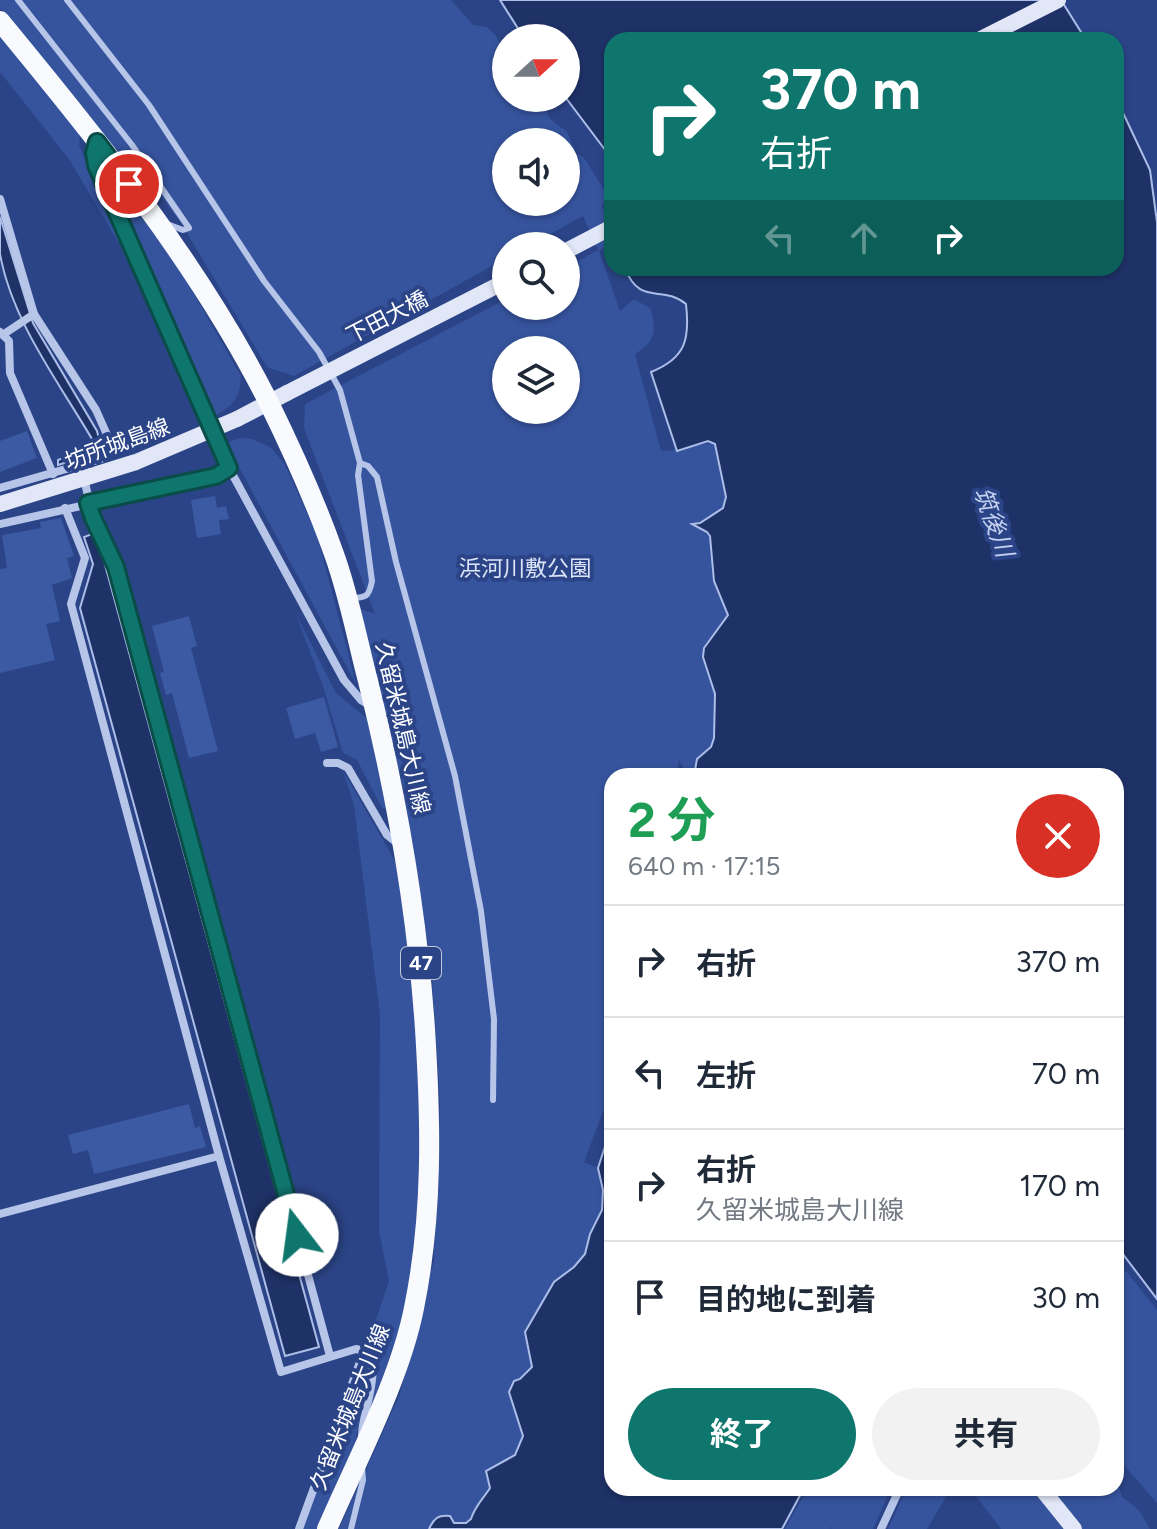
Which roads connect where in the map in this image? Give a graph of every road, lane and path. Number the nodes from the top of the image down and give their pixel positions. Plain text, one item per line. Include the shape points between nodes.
1 (18, 0) edge
2 (67, 0) edge
3 (1058, 0) edge
4 (2, 24) edge
5 (995, 32) edge
6 (97, 142) junction
7 (0, 199) edge
8 (160, 226) junction
9 (604, 231) edge
10 (580, 244) edge
11 (492, 288) edge
12 (34, 314) junction
13 (2, 333) edge
14 (287, 393) joint
15 (268, 403) junction
16 (360, 463) junction
17 (81, 465) junction
18 (229, 468) junction
19 (53, 474) junction
20 (0, 488) edge
21 (88, 503) junction
22 (0, 504) edge
23 (65, 508) junction
24 (0, 524) edge
25 (346, 598) junction
26 (375, 709) junction
27 (327, 763) dead end
28 (404, 848) junction
29 (493, 1100) dead end
30 (219, 1156) junction
31 (0, 1214) edge
32 (364, 1351) junction
33 (330, 1356) junction
34 (362, 1448) junction
35 (896, 1496) edge
36 (1047, 1496) edge
37 (299, 1529) edge
38 (327, 1529) edge
39 (351, 1529) edge
40 (881, 1529) edge
41 (1074, 1529) edge

1 - 8 lane via 132,145 189,228
2 - 16 lane via 149,105 264,281 319,352 340,390
3 - 5 main road
4 - 6 main road, 久留米城島大川線 / 47
6 - 8 main road, 久留米城島大川線 / 47
6 - 18 street via 96,165
7 - 12 street
8 - 15 main road, 久留米城島大川線 / 47 via 224,322
9 - 10 main road
11 - 14 main road, 下田大橋, bridge
12 - 13 street
12 - 17 street via 108,437 101,459
13 - 19 street via 9,341 10,373
14 - 15 main road, 坊所城島線
15 - 22 main road, 坊所城島線, bridge via 136,462
15 - 25 main road, 久留米城島大川線 / 47 via 311,494
16 - 25 lane via 372,581 365,598
16 - 29 lane via 377,477 455,776 481,911 494,1019
17 - 19 street
17 - 21 street
18 - 21 street via 216,476
18 - 26 street via 344,680
19 - 20 street
21 - 23 street
21 - 33 street via 116,567
23 - 24 street
23 - 30 street via 85,558 71,604
25 - 26 main road, 久留米城島大川線 / 47
26 - 28 main road, 久留米城島大川線 / 47
27 - 28 street via 348,768 387,835
28 - 34 main road, 久留米城島大川線 / 47 via 420,947 431,1121 427,1225 413,1311
30 - 31 street
30 - 33 street via 281,1372
32 - 33 street
32 - 34 street via 374,1368 361,1424
32 - 37 street
34 - 38 main road, 久留米城島大川線 / 47
34 - 39 lane via 363,1480
35 - 40 street
36 - 41 main road

